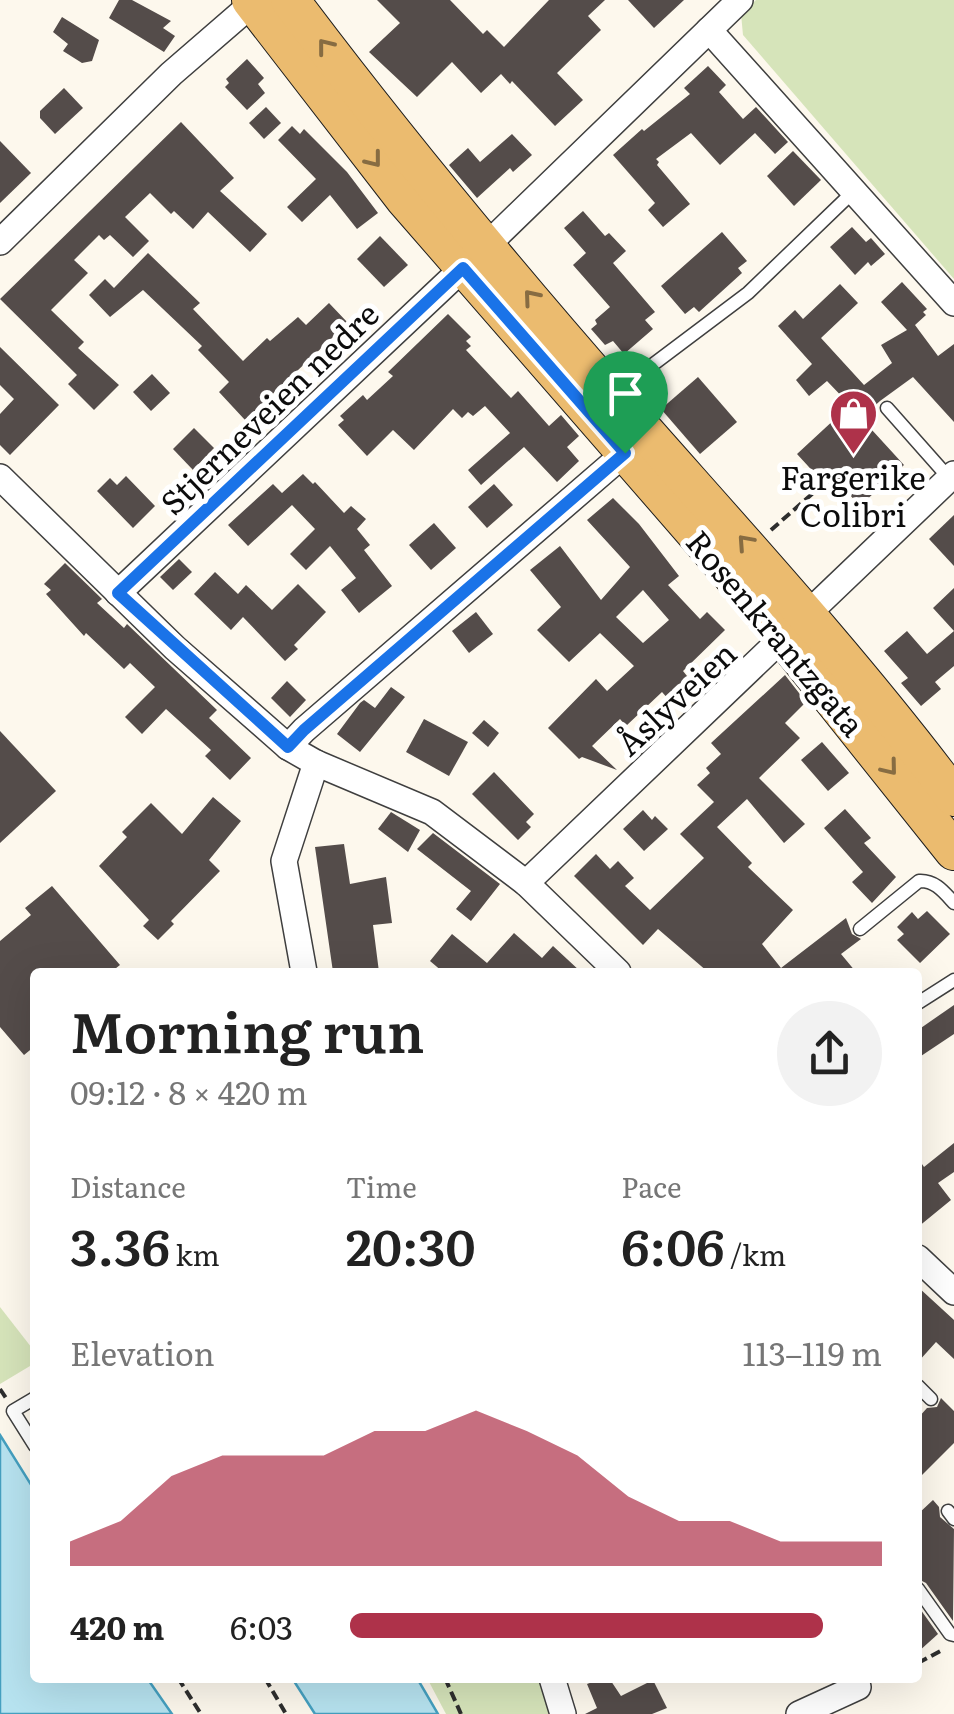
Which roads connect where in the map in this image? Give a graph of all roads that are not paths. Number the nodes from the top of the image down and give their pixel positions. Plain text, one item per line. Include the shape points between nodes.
1 (290, 0) edge
2 (740, 0) edge
3 (252, 1) edge
4 (709, 30) junction
5 (854, 191) junction
6 (0, 242) edge
7 (474, 257) junction
8 (954, 303) edge
9 (643, 372) dead end
10 (887, 408) dead end
11 (625, 453) junction
12 (952, 476) edge
13 (0, 477) edge
14 (118, 593) junction
15 (797, 626) junction
16 (288, 747) junction
17 (316, 764) junction
18 (954, 797) edge
19 (954, 851) edge
20 (526, 884) junction
21 (954, 903) edge
22 (860, 929) dead end
23 (303, 968) edge
24 (614, 968) edge
25 (954, 980) edge
26 (922, 1000) edge
27 (922, 1262) edge
28 (954, 1292) edge
29 (922, 1390) edge
30 (931, 1399) dead end
31 (30, 1401) edge
32 (30, 1437) edge
33 (922, 1596) edge
34 (954, 1638) edge
35 (554, 1683) edge
36 (858, 1687) dead end
37 (563, 1714) edge
38 (799, 1714) edge

7 -> 1 main road, Rosenkrantzgata
2 - 4 street, Stjerneveien nedre
3 - 6 street
3 -> 7 main road, Rosenkrantzgata via 350,130
4 - 5 street
4 - 7 street, Stjerneveien nedre
5 - 8 street
5 - 9 lane via 748,293
7 - 11 main road, Rosenkrantzgata
7 - 14 street, Stjerneveien nedre
15 -> 7 main road, Rosenkrantzgata via 614,397
10 - 12 lane
11 - 15 main road, Rosenkrantzgata
11 - 16 street
12 - 15 street, Åslyveien
13 - 14 street
14 - 16 street
15 - 18 main road, Rosenkrantzgata
15 -> 19 main road, Rosenkrantzgata
15 - 20 street, Åslyveien
16 - 17 street
17 - 20 street via 432,812
17 - 23 street via 284,861
20 - 24 street
21 - 22 lane via 936,885 919,881
25 - 26 lane
27 - 28 street
29 - 30 lane
31 - 32 lane via 14,1410
33 - 34 lane
35 - 37 street
36 - 38 street

